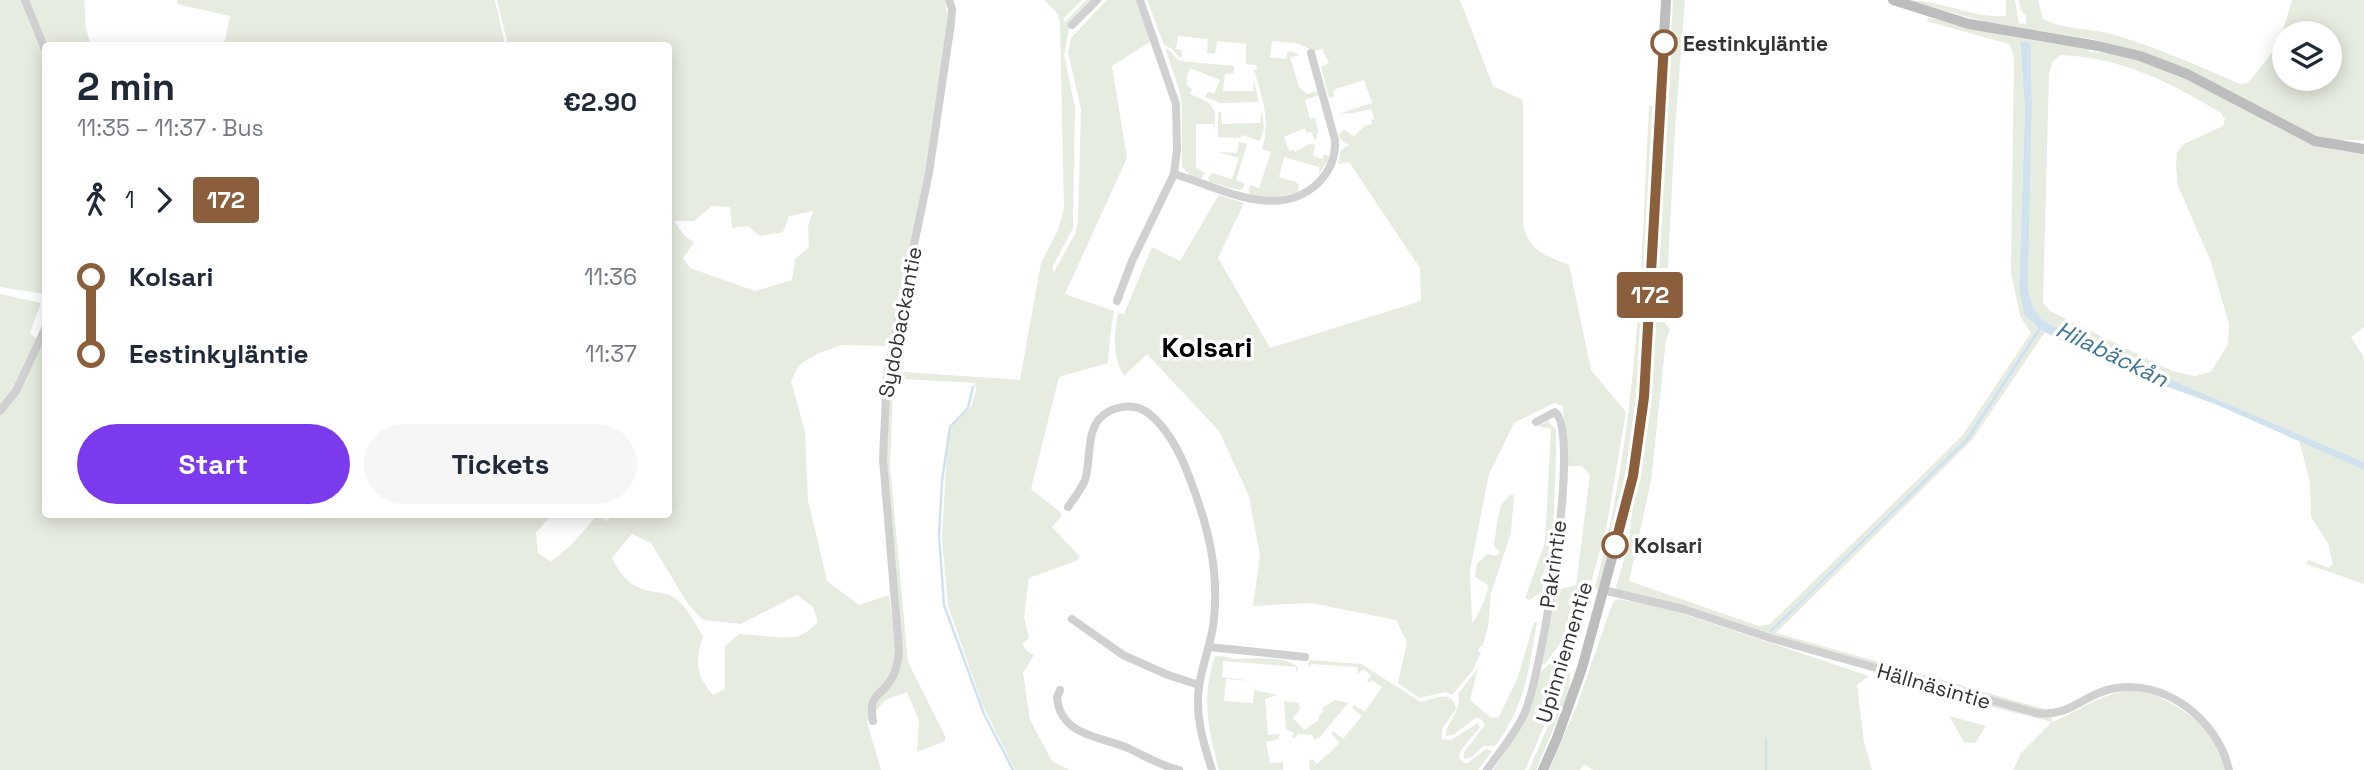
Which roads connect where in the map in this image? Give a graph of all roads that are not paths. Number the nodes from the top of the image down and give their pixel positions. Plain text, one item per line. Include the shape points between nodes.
1 (25, 0) edge
2 (949, 0) edge
3 (1097, 0) edge
4 (1140, 0) edge
5 (1666, 0) edge
6 (1893, 0) edge
7 (1072, 25) dead end
8 (42, 42) edge
9 (1311, 53) dead end
10 (2364, 149) edge
11 (1174, 174) junction
12 (1117, 301) dead end
13 (42, 336) edge
14 (0, 411) edge
15 (1536, 422) dead end
16 (1068, 507) dead end
17 (1603, 590) junction
18 (1072, 619) dead end
19 (1209, 647) junction
20 (1305, 657) dead end
21 (1199, 685) junction
22 (1060, 690) dead end
23 (873, 721) dead end
24 (1179, 770) edge
25 (1212, 770) edge
26 (1487, 770) edge
27 (1543, 770) edge
28 (2229, 770) edge

1 - 8 street
2 - 23 street, Sydobackantie via 951,23 929,173 887,374 883,458 899,650 893,676 873,697
3 - 7 street
4 - 11 street via 1176,104
5 - 17 main road, Upinniementie via 1644,397 1633,476
6 - 10 main road via 1969,24 2140,56 2186,74 2307,138
9 - 11 street via 1336,152 1314,187 1291,200 1257,201
11 - 12 street
13 - 14 street via 16,391
15 - 26 street, Pakrintie via 1555,412 1561,418 1564,469 1558,543 1534,687 1516,729
16 - 19 street via 1084,481 1097,422 1106,413 1133,405 1146,411 1168,436 1186,468 1211,541 1215,569
17 - 27 main road, Upinniementie via 1569,707
17 - 28 street, Hällnäsintie via 1683,609 2036,713 2053,715 2097,694 2129,686 2163,694 2193,711 2213,732
18 - 21 street via 1142,665
19 - 20 street
19 - 21 street
21 - 25 street via 1199,728
22 - 24 street via 1059,708 1082,734

